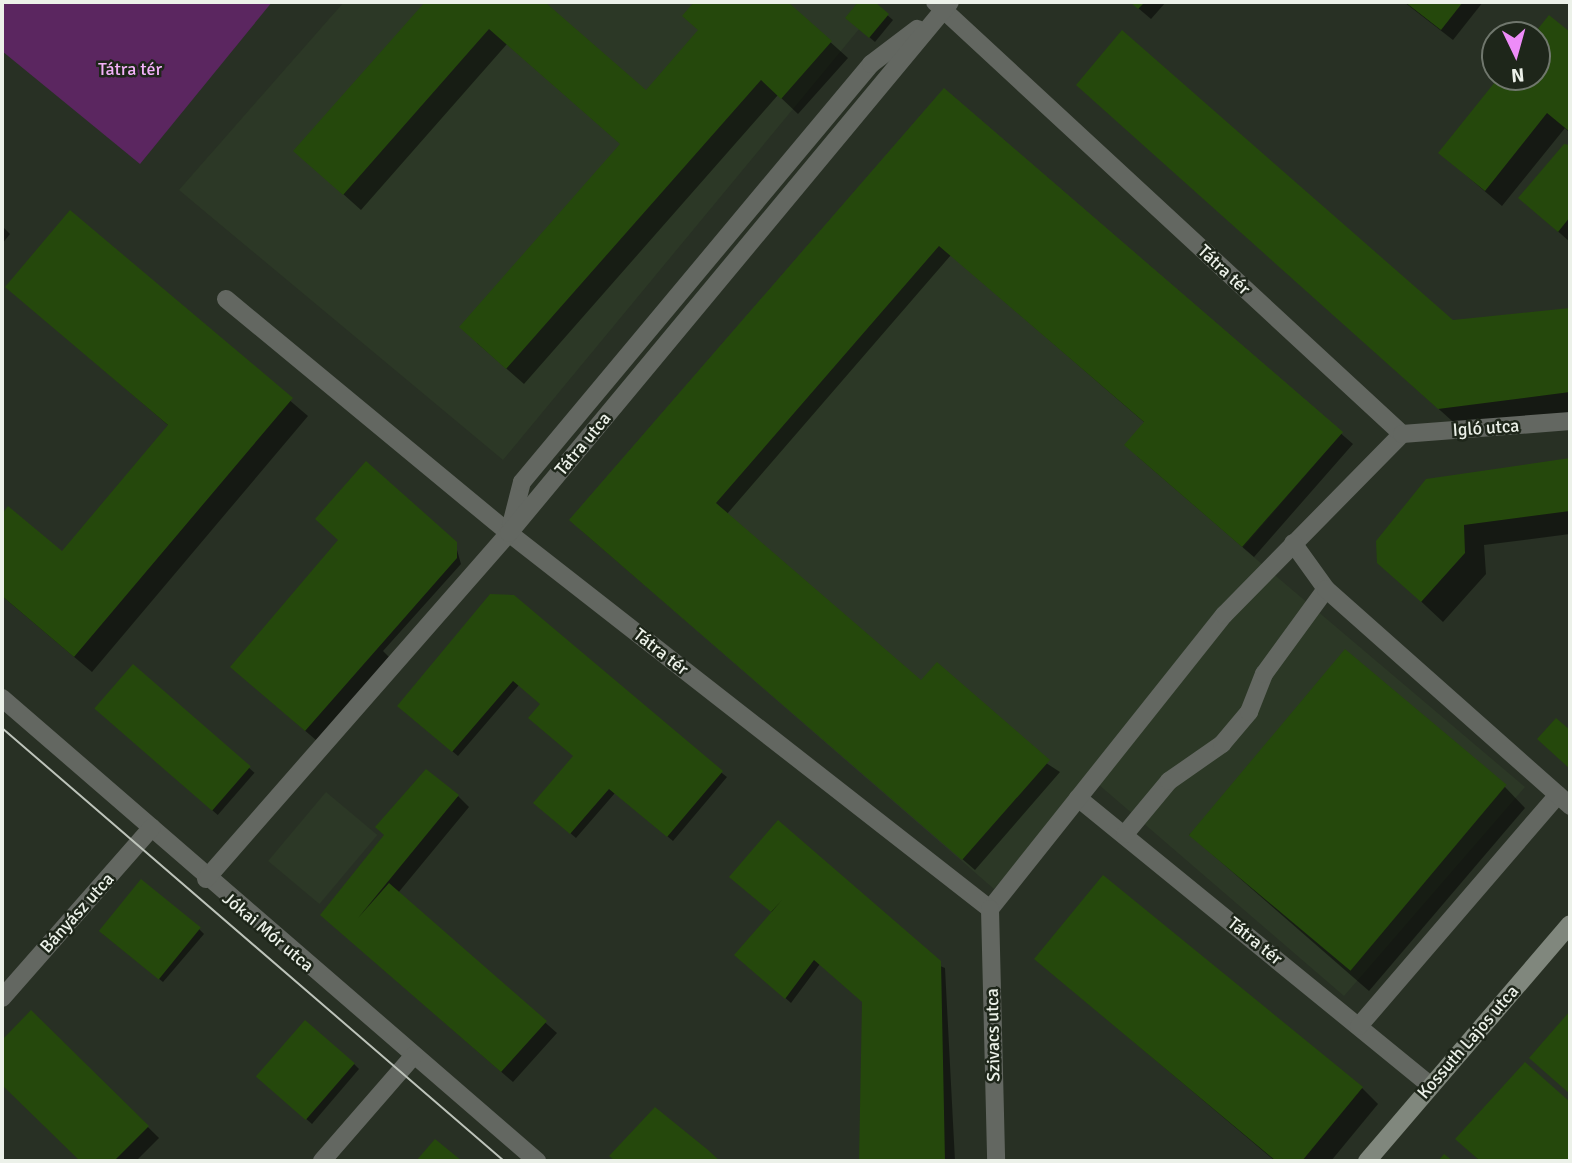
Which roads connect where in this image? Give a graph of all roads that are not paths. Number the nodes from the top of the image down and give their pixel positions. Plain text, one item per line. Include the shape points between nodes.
1 (942, 4) edge
2 (226, 299) dead end
3 (1570, 421) edge
4 (1402, 434) junction
5 (509, 533) junction
6 (1293, 543) junction
7 (1326, 589) junction
8 (2, 698) edge
9 (1078, 798) junction
10 (1564, 801) edge
11 (152, 827) junction
12 (1125, 834) junction
13 (206, 879) junction
14 (989, 909) junction
15 (1570, 924) edge
16 (2, 998) edge
17 (1359, 1026) junction
18 (414, 1055) junction
19 (1430, 1085) junction
20 (322, 1161) edge
21 (537, 1161) edge
22 (996, 1161) edge
23 (1367, 1161) edge

1 - 4 street, Tátra tér
1 - 5 street via 871,64 522,482
2 - 5 street, Tátra tér
3 - 4 street, Igló utca
4 - 6 street
5 - 13 street
5 - 14 street, Tátra tér
6 - 7 street
6 - 9 street via 1224,615
7 - 10 street
7 - 12 street via 1264,674 1249,712 1222,744 1169,781
8 - 11 street, Jókai Mór utca
9 - 12 street, Tátra tér
9 - 14 street
10 - 17 street
11 - 13 street, Jókai Mór utca
11 - 16 street, Bányász utca
12 - 17 street, Tátra tér
13 - 18 street, Jókai Mór utca
14 - 22 street, Szivacs utca
15 - 19 street, Kossuth Lajos utca
17 - 19 street, Tátra tér
18 - 20 street
18 - 21 street, Jókai Mór utca
19 - 23 street, Kossuth Lajos utca

